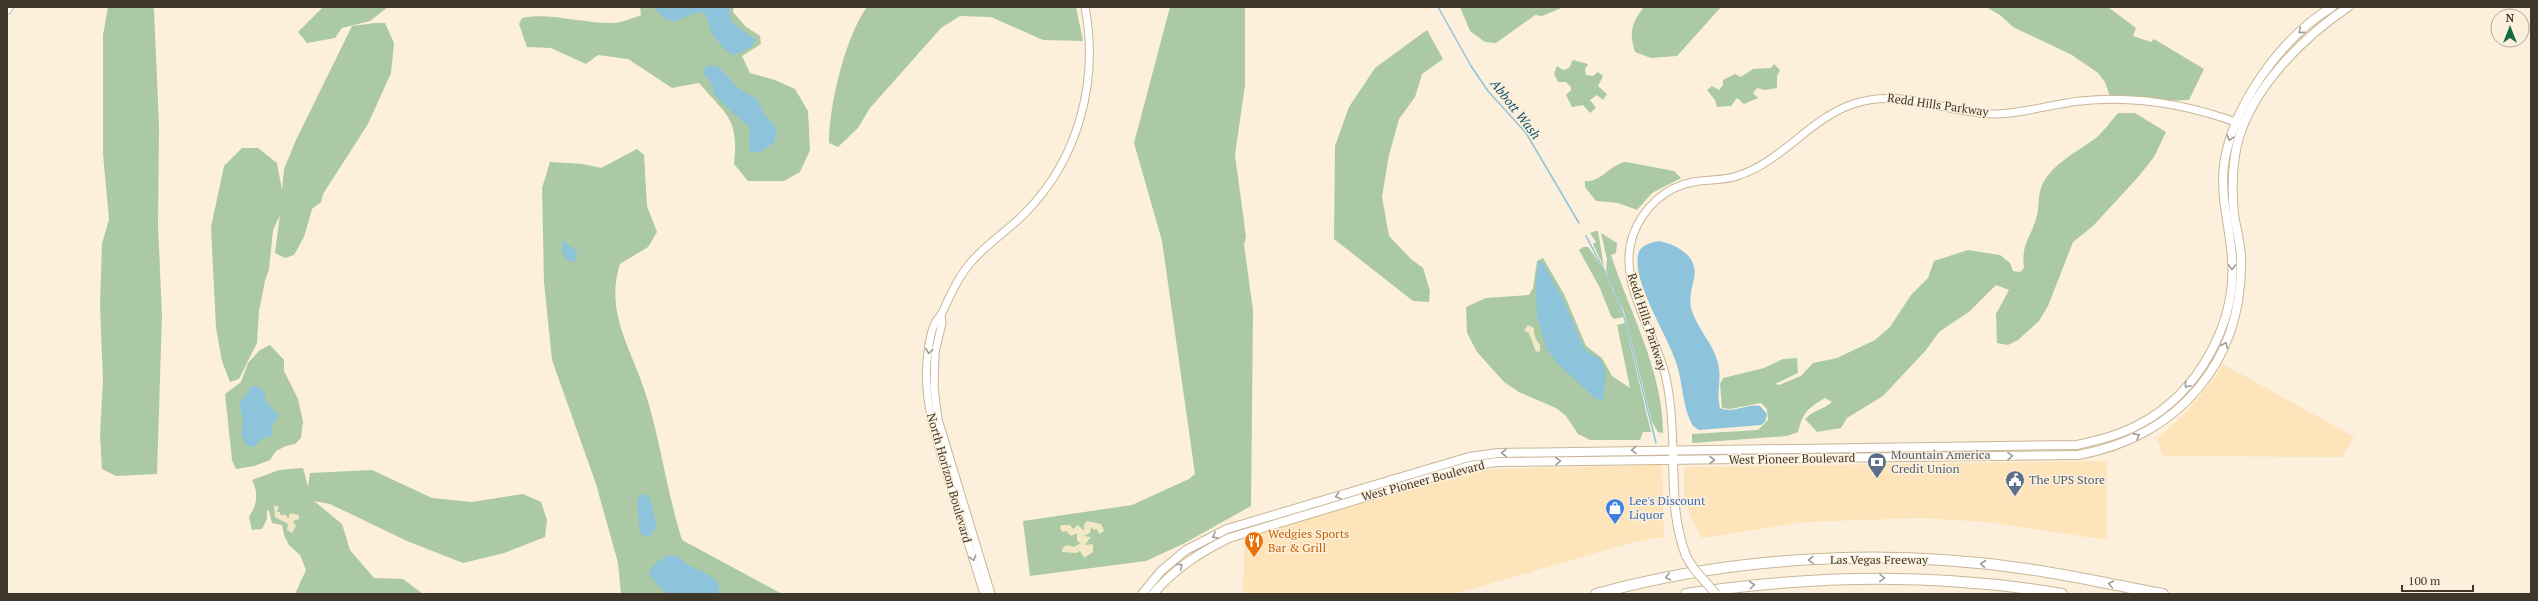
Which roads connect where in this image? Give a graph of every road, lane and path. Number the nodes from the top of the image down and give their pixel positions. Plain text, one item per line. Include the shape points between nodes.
1 (9, 7) edge
2 (1084, 7) edge
3 (2332, 7) edge
4 (2348, 7) edge
5 (7, 10) edge
6 (2235, 122) junction
7 (2243, 125) junction
8 (941, 315) junction
9 (1950, 446) junction
10 (1673, 449) junction
11 (1908, 457) junction
12 (1673, 460) junction
13 (984, 594) edge
14 (991, 594) edge
15 (1142, 594) edge
16 (1153, 594) edge
17 (1596, 594) edge
18 (1686, 594) edge
19 (1716, 594) edge
20 (2062, 594) edge
21 (2163, 594) edge

1 - 5 main road
2 - 8 street, North Horizon Boulevard via 1090,52 1088,81 1083,111 1072,143 1060,167 1027,211 972,260 951,291
3 -> 6 main road, West Pioneer Boulevard via 2299,32 2272,62 2250,93
4 - 7 main road, West Pioneer Boulevard via 2306,39 2280,68
6 - 7 street, Redd Hills Parkway
6 -> 9 main road, West Pioneer Boulevard via 2223,183 2232,258 2232,288 2226,316 2212,350 2184,389 2140,424 2109,437 2077,445
6 - 10 street, Redd Hills Parkway via 2193,109 2139,100 2079,101 1996,114 1894,97 1880,97 1850,105 1818,122 1758,168 1736,177 1695,182 1667,192 1643,214 1634,232 1628,257 1630,279 1663,369 1671,403
11 -> 7 main road, West Pioneer Boulevard via 2078,454 2098,451 2153,428 2188,400 2211,373 2221,355 2234,320 2241,289 2241,257 2233,193 2237,146
8 -> 13 street, North Horizon Boulevard via 934,323 928,352 926,388 930,421
8 - 14 street, North Horizon Boulevard via 942,323 935,353 934,387 938,419
9 - 10 main road, West Pioneer Boulevard
9 - 11 main road via 1942,450 1912,452
10 - 12 main road
10 -> 15 main road, West Pioneer Boulevard via 1498,453 1468,457 1227,529 1186,550 1161,571
12 -> 11 main road, West Pioneer Boulevard
16 -> 12 main road, West Pioneer Boulevard via 1169,575 1193,556 1229,538 1469,466 1497,462
12 - 19 main road, bridge via 1674,512 1686,556
21 -> 17 highway, Las Vegas Freeway via 1986,564 1855,558 1738,567 1675,576
18 -> 20 highway, Las Vegas Freeway via 1745,585 1860,577 1975,581

